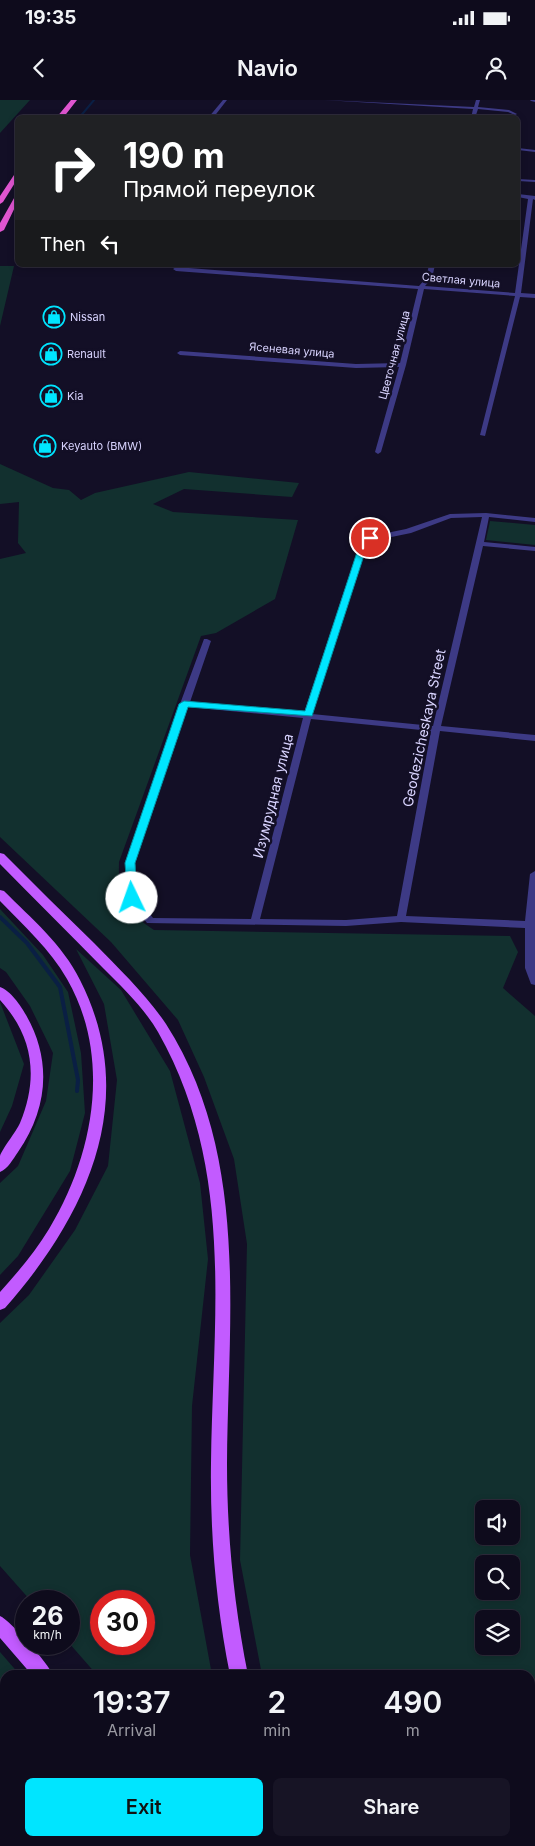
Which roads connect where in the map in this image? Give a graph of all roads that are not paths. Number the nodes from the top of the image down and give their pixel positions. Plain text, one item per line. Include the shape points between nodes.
1 (74, 100) edge
2 (81, 100) edge
3 (225, 100) edge
4 (326, 100) edge
5 (478, 100) edge
6 (476, 108) junction
7 (515, 114) dead end
8 (62, 115) edge
9 (69, 115) edge
10 (212, 115) edge
11 (474, 115) edge
12 (520, 149) edge
13 (535, 151) edge
14 (15, 177) edge
15 (520, 180) edge
16 (535, 182) edge
17 (520, 196) edge
18 (533, 197) edge
19 (15, 199) edge
20 (0, 202) edge
21 (0, 230) edge
22 (246, 267) edge
23 (431, 267) edge
24 (176, 269) dead end
25 (243, 273) junction
26 (422, 286) junction
27 (518, 295) junction
28 (535, 296) edge
29 (180, 353) dead end
30 (403, 365) junction
31 (483, 435) dead end
32 (378, 452) dead end
33 (486, 516) junction
34 (535, 520) edge
35 (480, 544) junction
36 (535, 549) edge
37 (207, 642) dead end
38 (184, 704) junction
39 (308, 714) junction
40 (436, 729) junction
41 (535, 738) edge
42 (0, 857) edge
43 (535, 874) edge
44 (0, 894) edge
45 (400, 919) junction
46 (256, 920) junction
47 (528, 926) junction
48 (535, 981) edge
49 (0, 992) edge
50 (0, 1166) edge
51 (0, 1303) edge
52 (0, 1625) edge
53 (40, 1670) edge
54 (238, 1670) edge

1 - 8 highway
2 - 9 highway
3 - 10 street
4 - 6 street
5 - 6 street
6 - 7 street
6 - 11 street
12 - 13 street
14 - 20 highway
15 - 16 street
17 - 18 street
18 - 27 street
19 - 21 highway
22 - 25 street
23 - 26 street, Цветочная улица
24 - 25 street, Светлая улица
25 - 26 street, Светлая улица
26 - 27 street, Светлая улица
26 - 30 street, Цветочная улица
27 - 28 street, Светлая улица
27 - 31 street
29 - 30 street, Ясеневая улица via 356,366
30 - 32 street, Цветочная улица
33 - 34 street, Изумрудная улица
33 - 35 street, Geodezicheskaya Street
33 - 39 street, Изумрудная улица via 450,516 408,531 370,538 363,546
35 - 36 street
35 - 40 street, Geodezicheskaya Street
37 - 38 street
38 - 39 street
38 - 46 street via 130,863 132,898 150,921
39 - 40 street
39 - 46 street, Изумрудная улица
40 - 41 street
40 - 45 street, Geodezicheskaya Street
42 - 54 main road via 136,994 162,1028 184,1068 202,1115 223,1234 220,1549 228,1623
43 - 47 street
44 - 51 main road via 51,946 74,980 93,1022 102,1075 96,1130 80,1184 52,1238 23,1280
45 - 46 street via 346,923
45 - 47 street
47 - 48 street via 532,940 528,964
49 - 50 main road via 22,1019 34,1041 39,1076 31,1111 16,1146
52 - 53 main road

